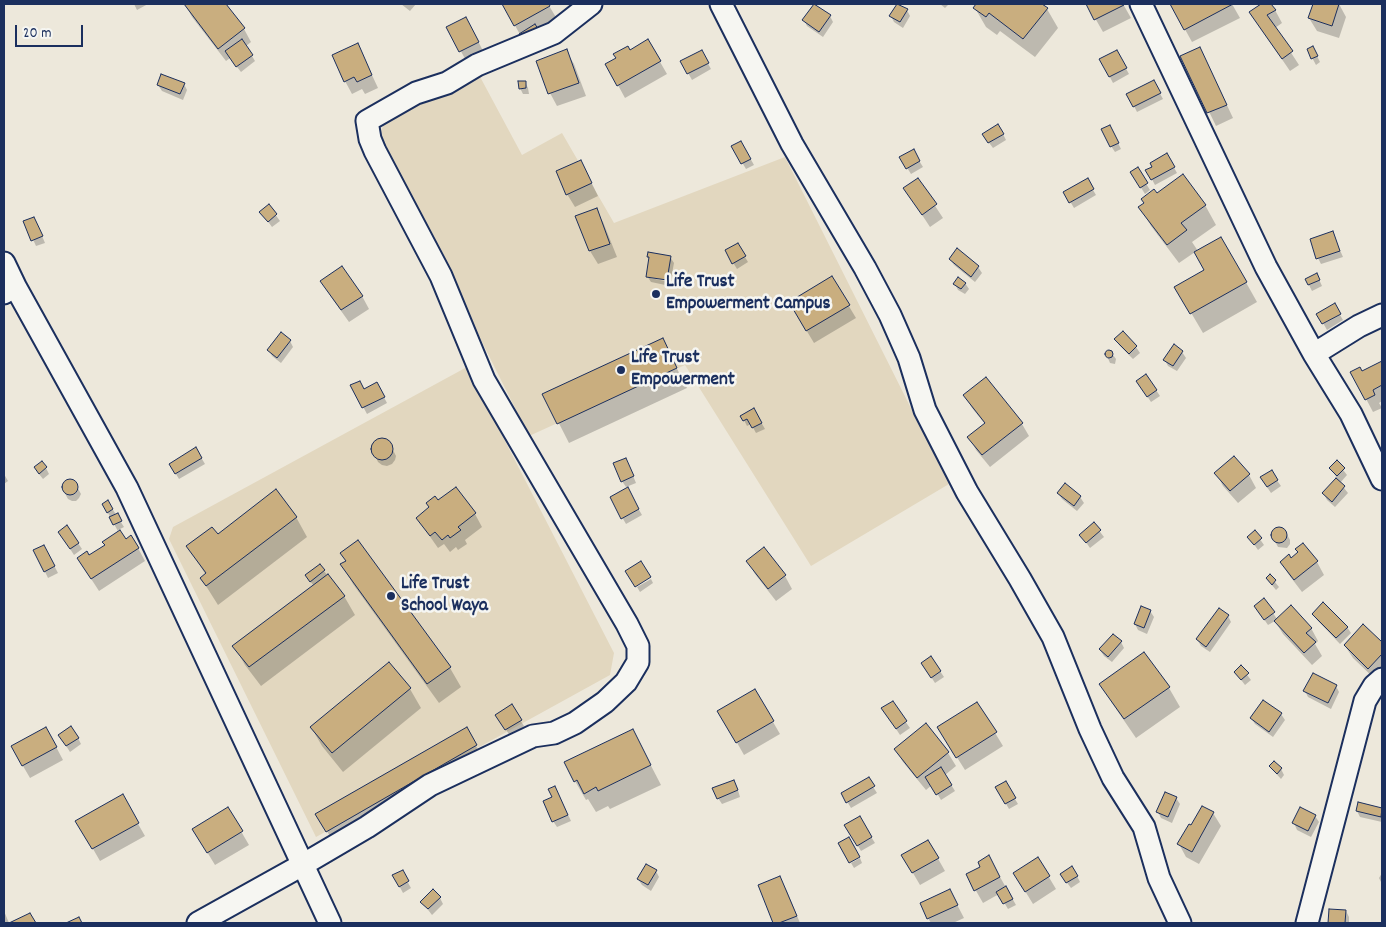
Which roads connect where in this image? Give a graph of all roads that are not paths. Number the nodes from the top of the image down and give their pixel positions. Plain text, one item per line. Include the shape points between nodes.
1 (592, 4) edge
2 (721, 4) edge
3 (1141, 4) edge
4 (4, 263) edge
5 (9, 289) edge
6 (1382, 315) edge
7 (1314, 354) junction
8 (1382, 479) edge
9 (1382, 679) edge
10 (304, 864) junction
11 (198, 923) edge
12 (330, 923) edge
13 (1180, 923) edge
14 (1307, 923) edge

1 - 10 street via 554,33 477,65 447,83 416,93 367,121 375,151 441,276 484,380 627,624 638,646 638,662 626,682 576,723 554,733 533,736 430,786
2 - 13 street via 792,144 890,315 909,358 926,410 967,492 1053,638 1113,778 1144,827 1159,878
3 - 7 street via 1266,266
4 - 5 street
5 - 10 street via 127,488
6 - 7 street
7 - 8 street via 1350,414
9 - 14 street via 1365,700
10 - 11 street
10 - 12 street

